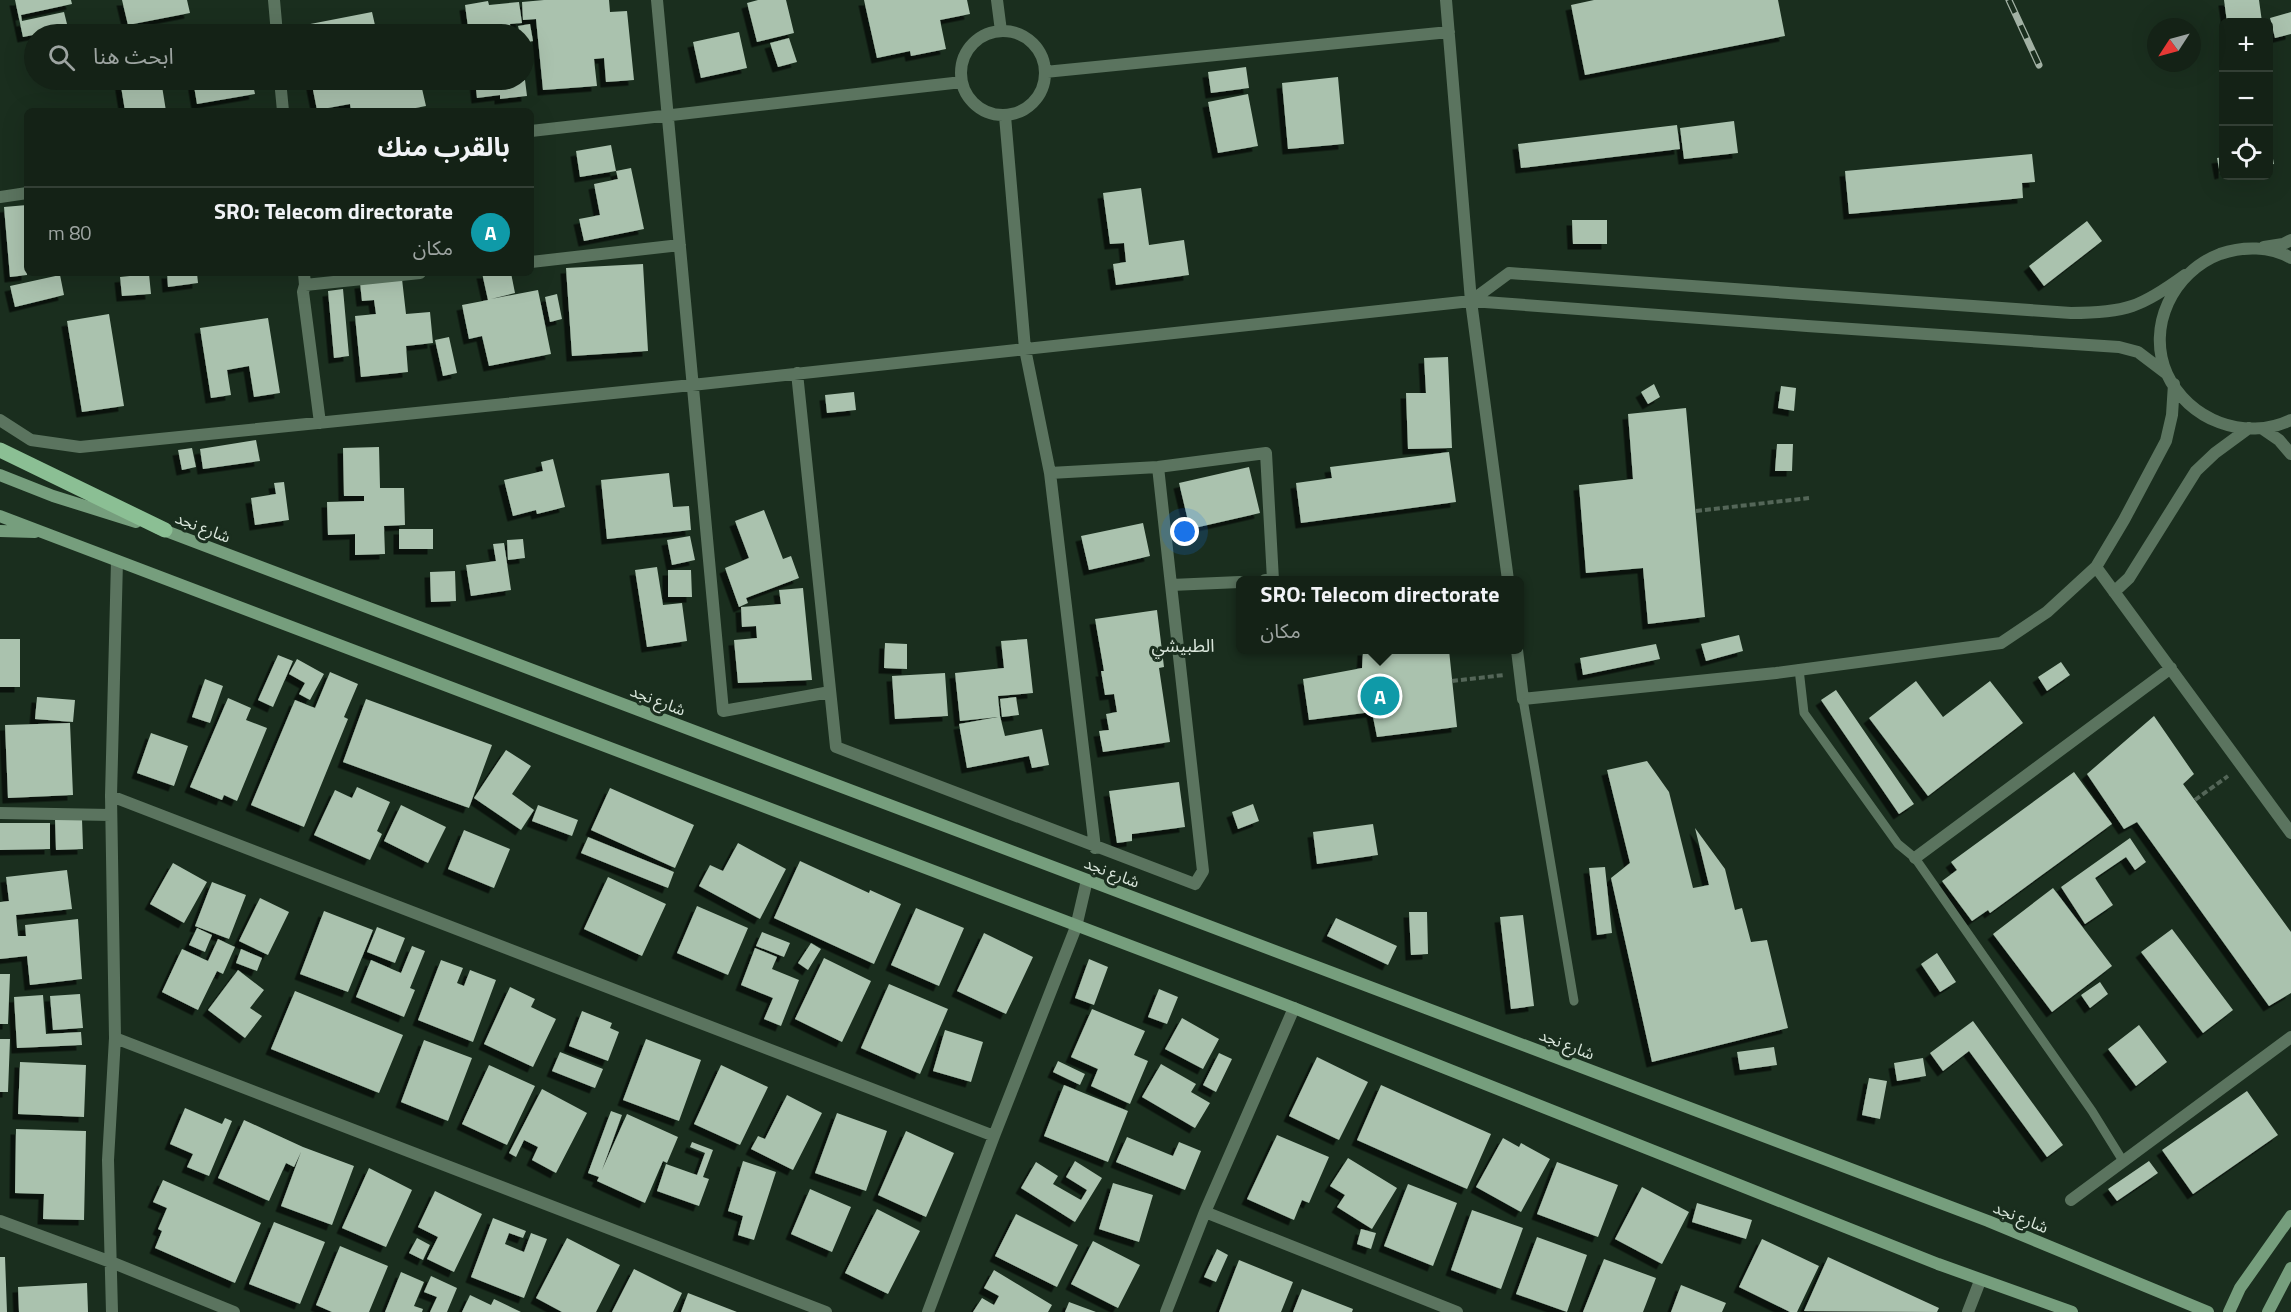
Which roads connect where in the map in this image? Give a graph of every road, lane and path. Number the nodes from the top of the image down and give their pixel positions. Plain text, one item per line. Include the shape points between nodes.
1 (274, 0) edge
2 (657, 0) edge
3 (996, 0) edge
4 (1446, 0) edge
5 (276, 24) edge
6 (1001, 31) junction
7 (1449, 32) junction
8 (1045, 72) junction
9 (962, 82) junction
10 (281, 90) edge
11 (283, 108) edge
12 (667, 115) junction
13 (1005, 116) junction
14 (534, 130) edge
15 (24, 193) edge
16 (0, 197) edge
17 (2291, 240) edge
18 (680, 245) junction
19 (2257, 248) junction
20 (2291, 258) edge
21 (534, 262) edge
22 (2186, 275) junction
23 (362, 276) edge
24 (304, 279) edge
25 (1471, 301) junction
26 (1026, 349) junction
27 (797, 373) junction
28 (2171, 379) junction
29 (692, 385) junction
30 (0, 420) edge
31 (2291, 420) edge
32 (320, 423) junction
33 (2249, 428) junction
34 (2263, 429) junction
35 (0, 450) edge
36 (2291, 454) edge
37 (1158, 467) junction
38 (1050, 473) junction
39 (0, 476) edge
40 (1809, 498) dead end
41 (1696, 511) dead end
42 (0, 516) edge
43 (165, 530) junction
44 (0, 531) edge
45 (44, 532) junction
46 (117, 561) junction
47 (2096, 567) junction
48 (1273, 576) edge
49 (1507, 576) edge
50 (1236, 582) edge
51 (1171, 585) junction
52 (2114, 592) junction
53 (1518, 654) edge
54 (2170, 668) junction
55 (1799, 669) junction
56 (1520, 674) junction
57 (1452, 681) dead end
58 (830, 692) junction
59 (1523, 699) junction
60 (2242, 766) junction
61 (111, 796) junction
62 (2195, 800) dead end
63 (0, 813) edge
64 (111, 815) junction
65 (2291, 832) edge
66 (1095, 848) junction
67 (1915, 858) junction
68 (1087, 880) junction
69 (1076, 927) junction
70 (1574, 1001) dead end
71 (1294, 1008) junction
72 (2291, 1037) edge
73 (115, 1038) junction
74 (994, 1136) junction
75 (2123, 1161) junction
76 (2070, 1200) dead end
77 (1205, 1212) junction
78 (2291, 1216) edge
79 (0, 1221) edge
80 (111, 1262) junction
81 (2291, 1268) edge
82 (1980, 1281) junction
83 (112, 1312) edge
84 (234, 1312) edge
85 (826, 1312) edge
86 (928, 1312) edge
87 (1166, 1312) edge
88 (1457, 1312) edge
89 (1968, 1312) edge
90 (2072, 1312) edge
91 (2208, 1312) edge
92 (2229, 1312) edge
93 (2268, 1312) edge

1 - 5 street
2 - 12 street
3 - 6 street
4 - 7 street
6 - 8 street via 1013,32 1034,44
6 - 9 street via 989,33 970,47 964,58
7 - 8 street
7 - 25 street
8 - 13 street via 1036,100 1017,114
9 - 12 street
9 - 13 street via 966,93 982,110
10 - 11 street
12 - 14 street
12 - 18 street
13 - 26 street
15 - 16 street
17 - 19 street
18 - 21 street
18 - 29 street
19 - 20 street
19 - 22 street via 2231,250 2206,259
22 - 25 street via 2152,299 2103,313 1509,273
22 - 28 street via 2170,297 2162,322 2161,348
23 - 24 street
24 - 32 street
25 - 26 street
25 - 28 street via 2119,346 2138,352
25 - 49 street
26 - 27 street
26 - 38 street
27 - 29 street
27 - 58 street
28 - 33 street via 2183,399 2206,417 2233,428
28 - 47 street via 2172,415 2166,441
29 - 32 street
29 - 58 street via 723,711
30 - 32 street via 31,440 80,447
31 - 34 street
33 - 34 street
33 - 52 street via 2196,471 2129,578
34 - 36 street
35 - 43 main road
37 - 38 street
37 - 48 street via 1266,453
37 - 51 street
38 - 66 street
39 - 43 street, شارع نجد
40 - 41 path
42 - 45 street
43 - 68 street, شارع نجد
44 - 45 street
45 - 46 street
46 - 61 street
46 - 69 street
47 - 52 street
47 - 55 street via 2048,612 2001,643
50 - 51 street
51 - 66 street via 1203,871 1195,884
52 - 54 street
53 - 56 street
54 - 60 street
54 - 67 street
55 - 59 street
55 - 67 lane via 1804,713 1898,844
56 - 57 path
56 - 59 street
58 - 66 street via 836,747
59 - 70 lane
60 - 62 path
60 - 65 street
61 - 64 street
61 - 74 street
63 - 64 street
64 - 73 street
67 - 75 lane
68 - 69 street
68 - 91 street, شارع نجد via 1988,1221
69 - 71 street
69 - 74 street
71 - 77 street
71 - 82 street
72 - 75 street
73 - 80 street via 108,1160
73 - 85 street
74 - 86 street
75 - 76 street
77 - 87 street
77 - 88 street
78 - 92 street via 2240,1288
79 - 80 street
80 - 83 street
80 - 84 street
81 - 93 street
82 - 89 street
82 - 90 street

